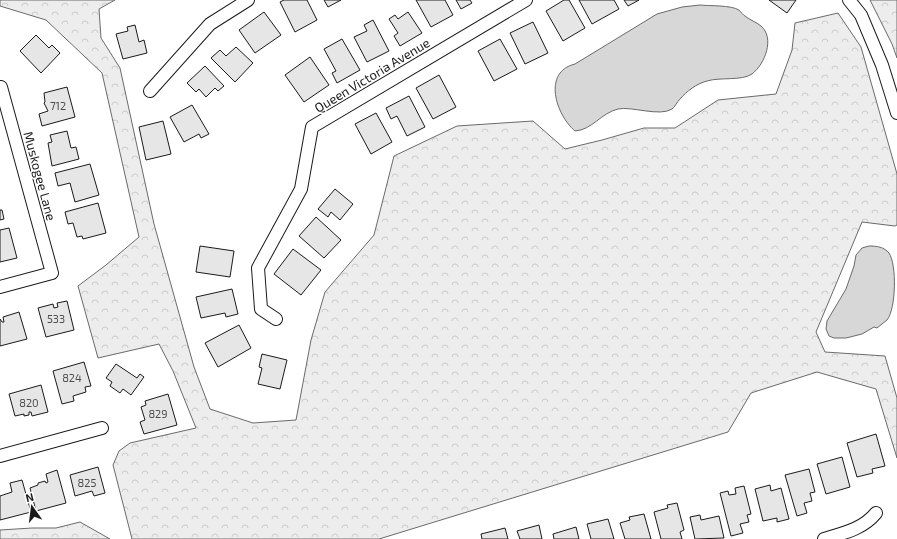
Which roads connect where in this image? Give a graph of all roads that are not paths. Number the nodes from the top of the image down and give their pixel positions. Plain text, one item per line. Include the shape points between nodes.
1 (248, 0) edge
2 (526, 0) edge
3 (849, 0) edge
4 (1, 87) dead end
5 (150, 91) dead end
6 (897, 113) edge
7 (0, 287) edge
8 (276, 319) dead end
9 (102, 428) dead end
10 (0, 456) edge
11 (876, 513) dead end
12 (824, 539) edge

1 - 5 street via 210,24
2 - 8 street, Queen Victoria Avenue via 312,127 301,189 258,268 261,309
3 - 6 street via 861,15 882,65
4 - 7 street, Muskogee Lane via 52,273
9 - 10 street
11 - 12 street via 869,522 861,526

